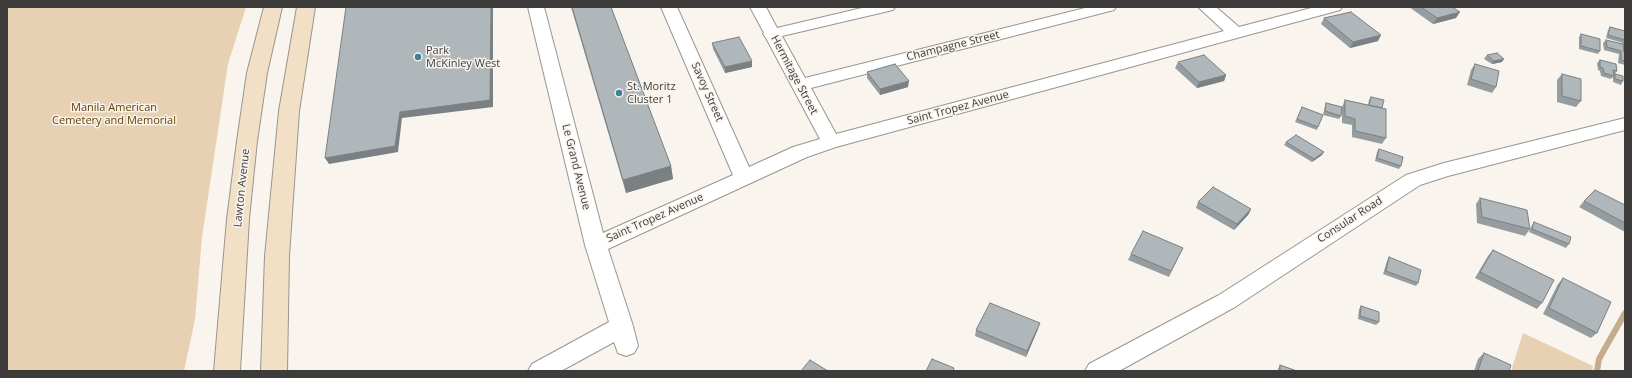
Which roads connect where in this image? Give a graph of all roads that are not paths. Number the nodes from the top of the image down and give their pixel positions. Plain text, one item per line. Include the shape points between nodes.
1 (273, 7) edge
2 (306, 7) edge
3 (536, 7) edge
4 (669, 7) edge
5 (758, 7) edge
6 (887, 7) edge
7 (1108, 7) edge
8 (1206, 7) edge
9 (1334, 7) edge
10 (1235, 32) junction
11 (772, 34) junction
12 (798, 85) junction
13 (1625, 124) edge
14 (831, 142) junction
15 (744, 178) junction
16 (596, 245) junction
17 (227, 371) edge
18 (274, 371) edge
19 (540, 371) edge
20 (1097, 371) edge

1 - 17 main road, Lawton Avenue via 257,73 247,141 238,219
2 - 18 main road via 289,111 278,256
3 - 16 street, Le Grand Avenue
4 - 15 street, Savoy Street
5 - 11 street, Hermitage Street
6 - 11 street
7 - 12 street, Champagne Street
8 - 10 street
9 - 10 street, Saint Tropez Avenue
10 - 14 street, Saint Tropez Avenue
11 - 12 street, Hermitage Street
12 - 14 street, Hermitage Street
13 - 20 street, Consular Road via 1413,180 1227,301
14 - 15 street, Saint Tropez Avenue via 800,152
15 - 16 street, Saint Tropez Avenue
16 - 19 street, Le Grand Avenue via 624,336

